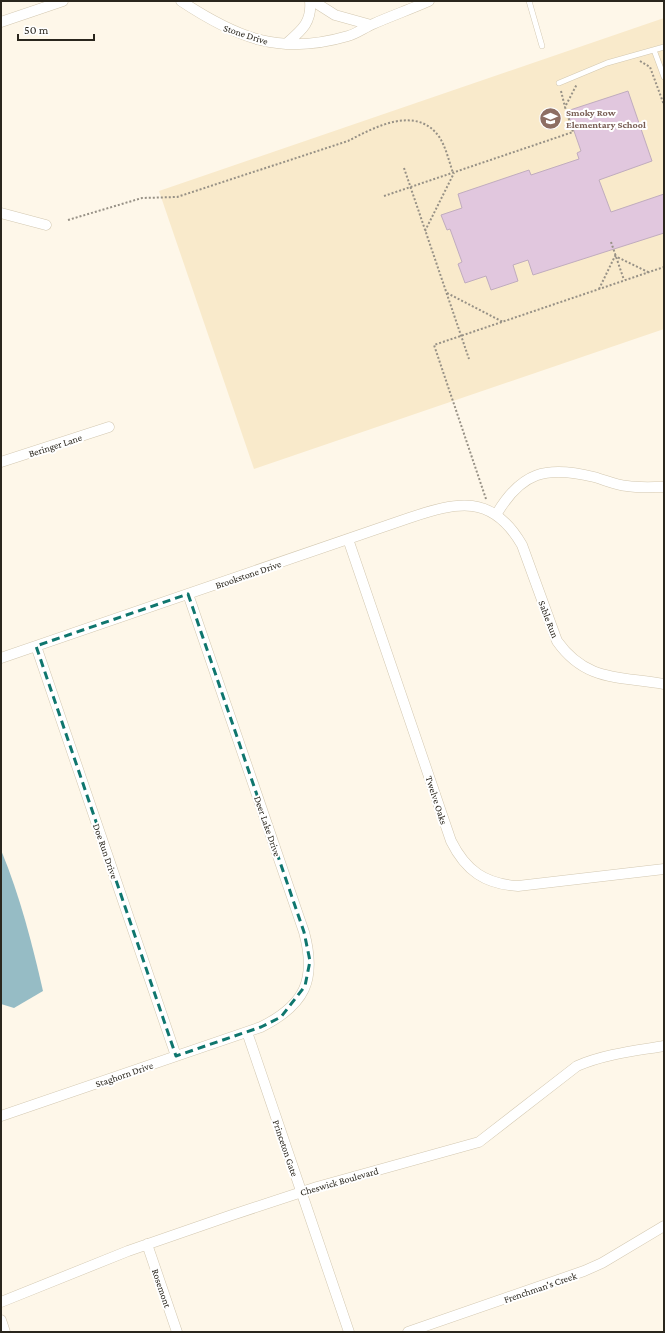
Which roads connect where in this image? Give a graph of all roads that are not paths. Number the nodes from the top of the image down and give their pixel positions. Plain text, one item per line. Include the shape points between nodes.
1 (63, 1) edge
2 (310, 1) edge
3 (313, 1) edge
4 (429, 1) edge
5 (529, 1) edge
6 (185, 2) edge
7 (1, 22) edge
8 (371, 25) junction
9 (287, 43) junction
10 (542, 46) dead end
11 (664, 47) edge
12 (654, 50) junction
13 (664, 77) edge
14 (561, 85) road end
15 (1, 213) edge
16 (46, 225) dead end
17 (109, 427) dead end
18 (1, 462) edge
19 (664, 488) edge
20 (497, 512) junction
21 (348, 539) junction
22 (188, 594) junction
23 (36, 646) junction
24 (1, 658) edge
25 (664, 684) edge
26 (664, 869) edge
27 (247, 1032) junction
28 (664, 1046) edge
29 (176, 1056) junction
30 (1, 1116) edge
31 (301, 1192) junction
32 (664, 1226) edge
33 (147, 1244) junction
34 (1, 1302) edge
35 (1, 1320) edge
36 (5, 1332) edge
37 (176, 1332) edge
38 (349, 1332) edge
39 (408, 1332) edge

1 - 7 street
2 - 9 street via 310,18 307,24
3 - 8 street via 335,15
4 - 8 street, Stone Drive
5 - 10 lane
6 - 9 street, Stone Drive via 222,27 266,41
8 - 9 street, Stone Drive via 350,36 309,44
11 - 12 lane
12 - 13 lane
12 - 14 lane via 607,63
15 - 16 street
17 - 18 street, Beringer Lane
19 - 20 street via 627,486 576,473 546,472 535,475 518,486
20 - 21 street, Brookstone Drive via 471,506 448,506
20 - 25 street, Sable Run via 522,545 557,641 566,654 591,672 614,678
21 - 22 street, Brookstone Drive
21 - 26 street, Twelve Oaks via 458,856 478,875 490,881 518,886
22 - 23 street, Brookstone Drive
22 - 27 street, Deer Lake Drive via 308,948 308,972 305,986 298,999 281,1017
23 - 24 street, Brookstone Drive
23 - 29 street, Doe Run Drive
27 - 29 street, Staghorn Drive
27 - 31 street, Princeton Gate
28 - 31 street, Cheswick Boulevard via 612,1055 577,1066 479,1142
29 - 30 street, Staghorn Drive
31 - 33 street, Cheswick Boulevard
31 - 38 street, Princeton Gate
32 - 39 street, Frenchman's Creek via 584,1271
33 - 34 street, Cheswick Boulevard
33 - 37 street, Rosemont
35 - 36 street

